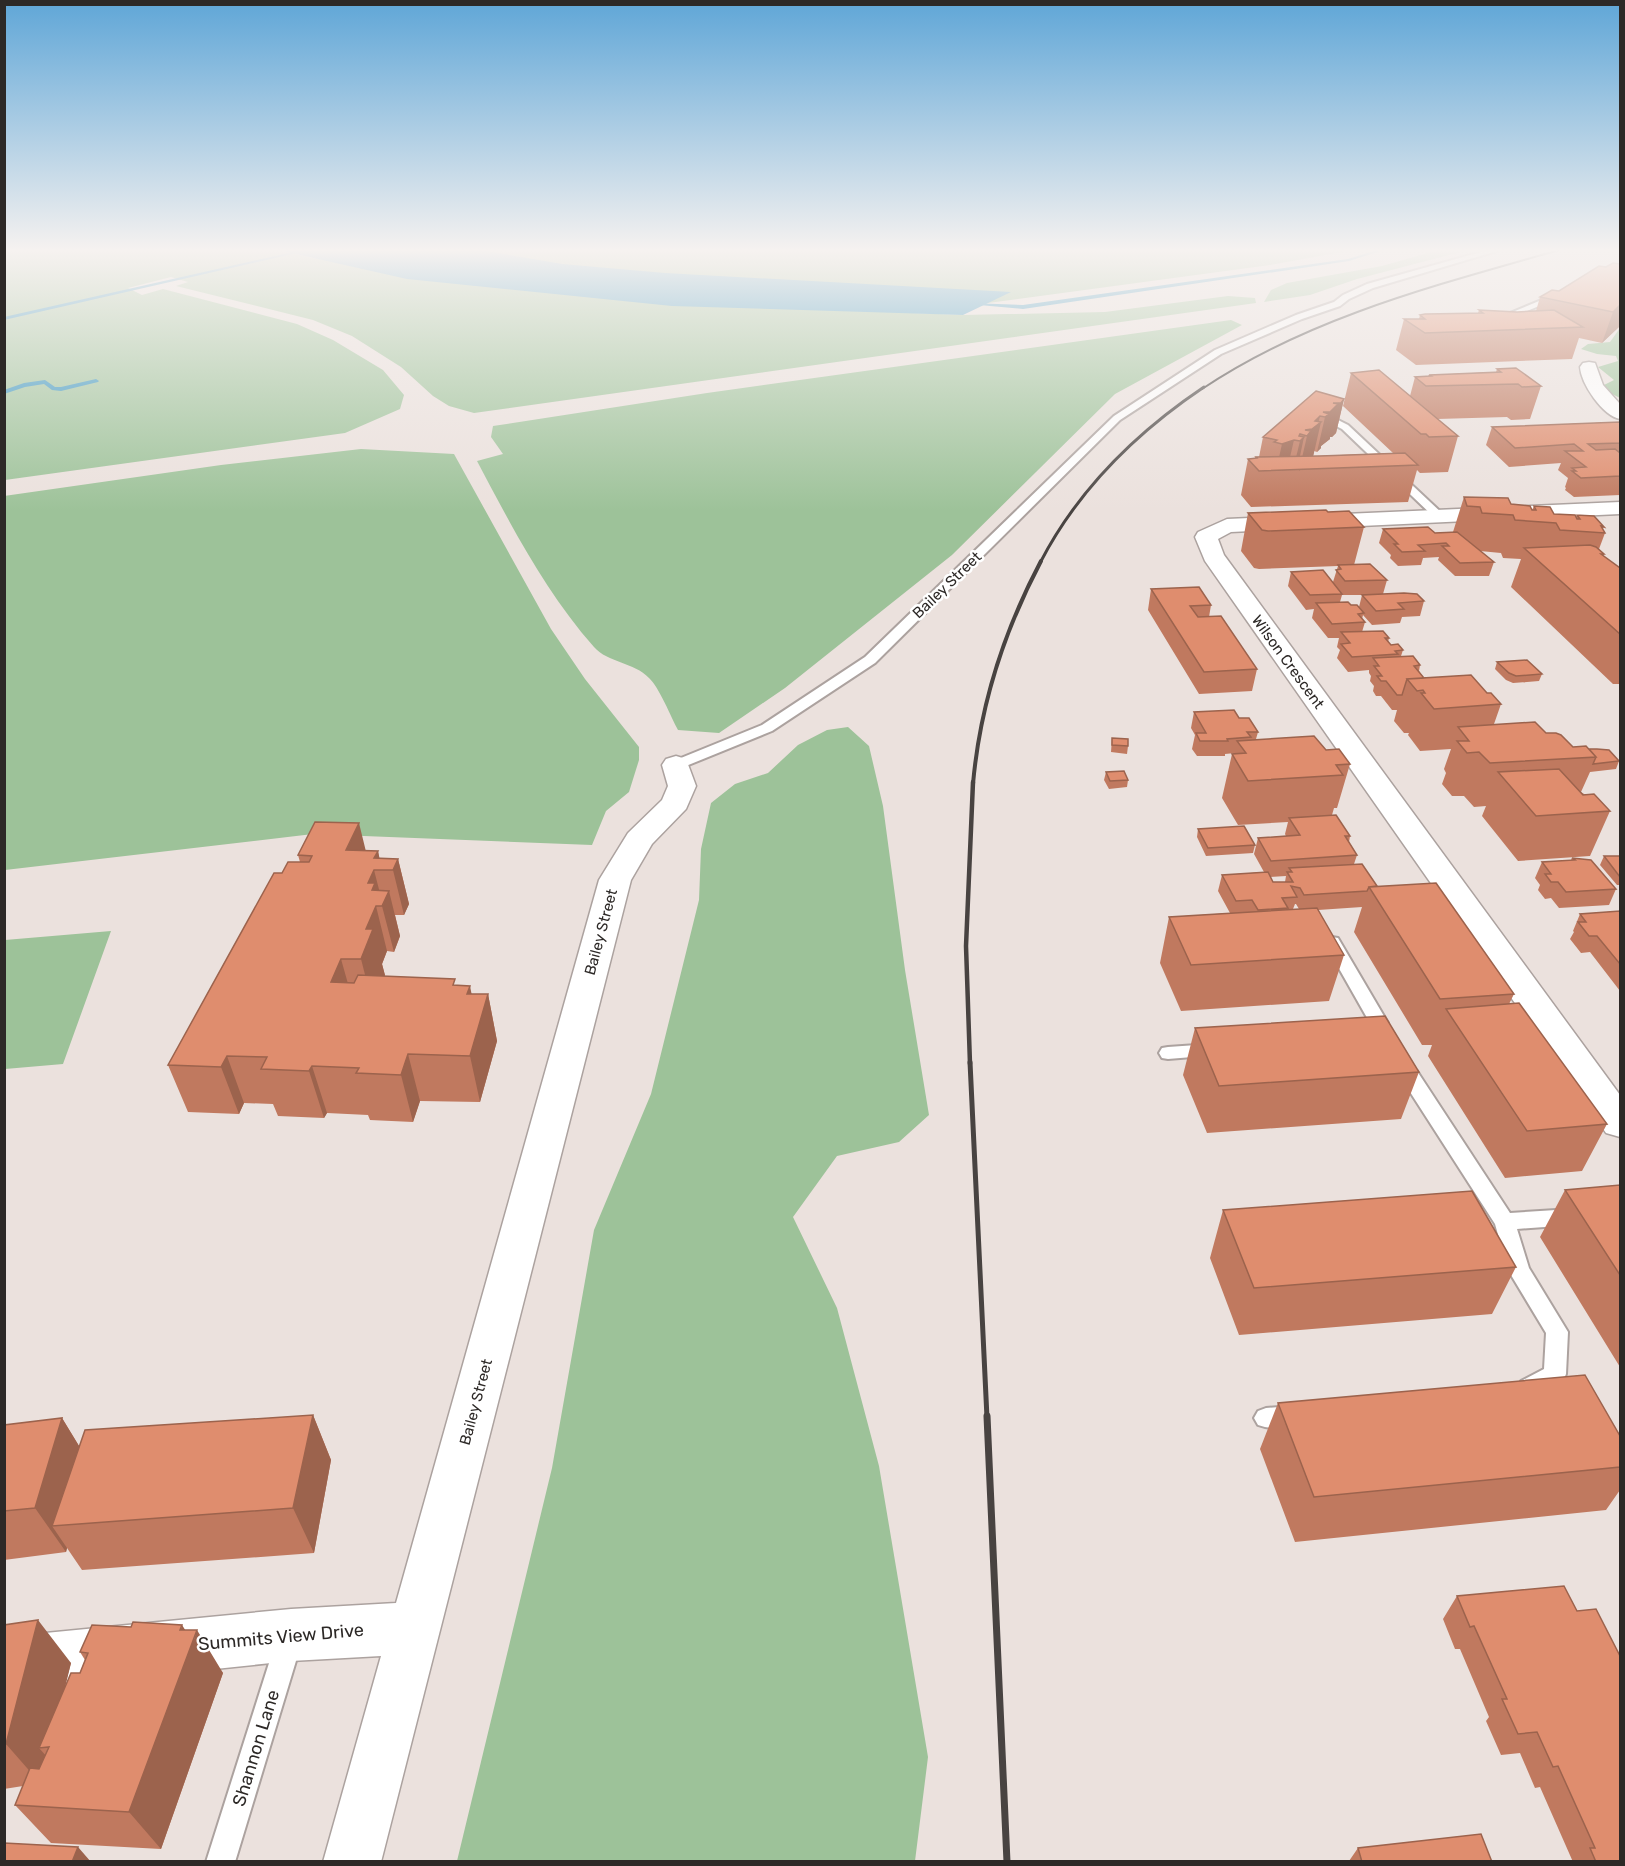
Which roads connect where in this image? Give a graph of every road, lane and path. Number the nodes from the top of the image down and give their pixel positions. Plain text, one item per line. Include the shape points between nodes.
1 (1253, 337) edge
2 (1589, 367) dead end
3 (1620, 414) edge
4 (1329, 419) edge
5 (1620, 508) edge
6 (1440, 517) junction
7 (676, 765) joint
8 (1328, 935) edge
9 (1227, 1049) edge
10 (1168, 1053) dead end
11 (1620, 1123) edge
12 (1586, 1216) edge
13 (1505, 1222) junction
14 (1508, 1394) edge
15 (1312, 1414) edge
16 (1266, 1418) dead end
17 (414, 1628) junction
18 (291, 1635) junction
19 (4, 1664) edge
20 (220, 1862) edge
21 (352, 1862) edge

1 - 7 lane, Bailey Street via 1218,352 1117,418 870,660 767,728
2 - 3 street via 1596,387
4 - 6 lane via 1345,427
5 - 6 street, Wilson Crescent
6 - 11 street, Wilson Crescent via 1227,526 1206,537 1213,556
7 - 17 street, Bailey Street via 682,786 676,803 639,839 615,880
8 - 13 lane via 1379,1023 1370,1050 1410,1076
9 - 10 lane
12 - 13 lane
13 - 14 lane via 1520,1270 1557,1332 1564,1381
15 - 16 lane
17 - 18 street, Summits View Drive
17 - 21 street, Bailey Street
18 - 19 street, Summits View Drive
18 - 20 lane, Shannon Lane

